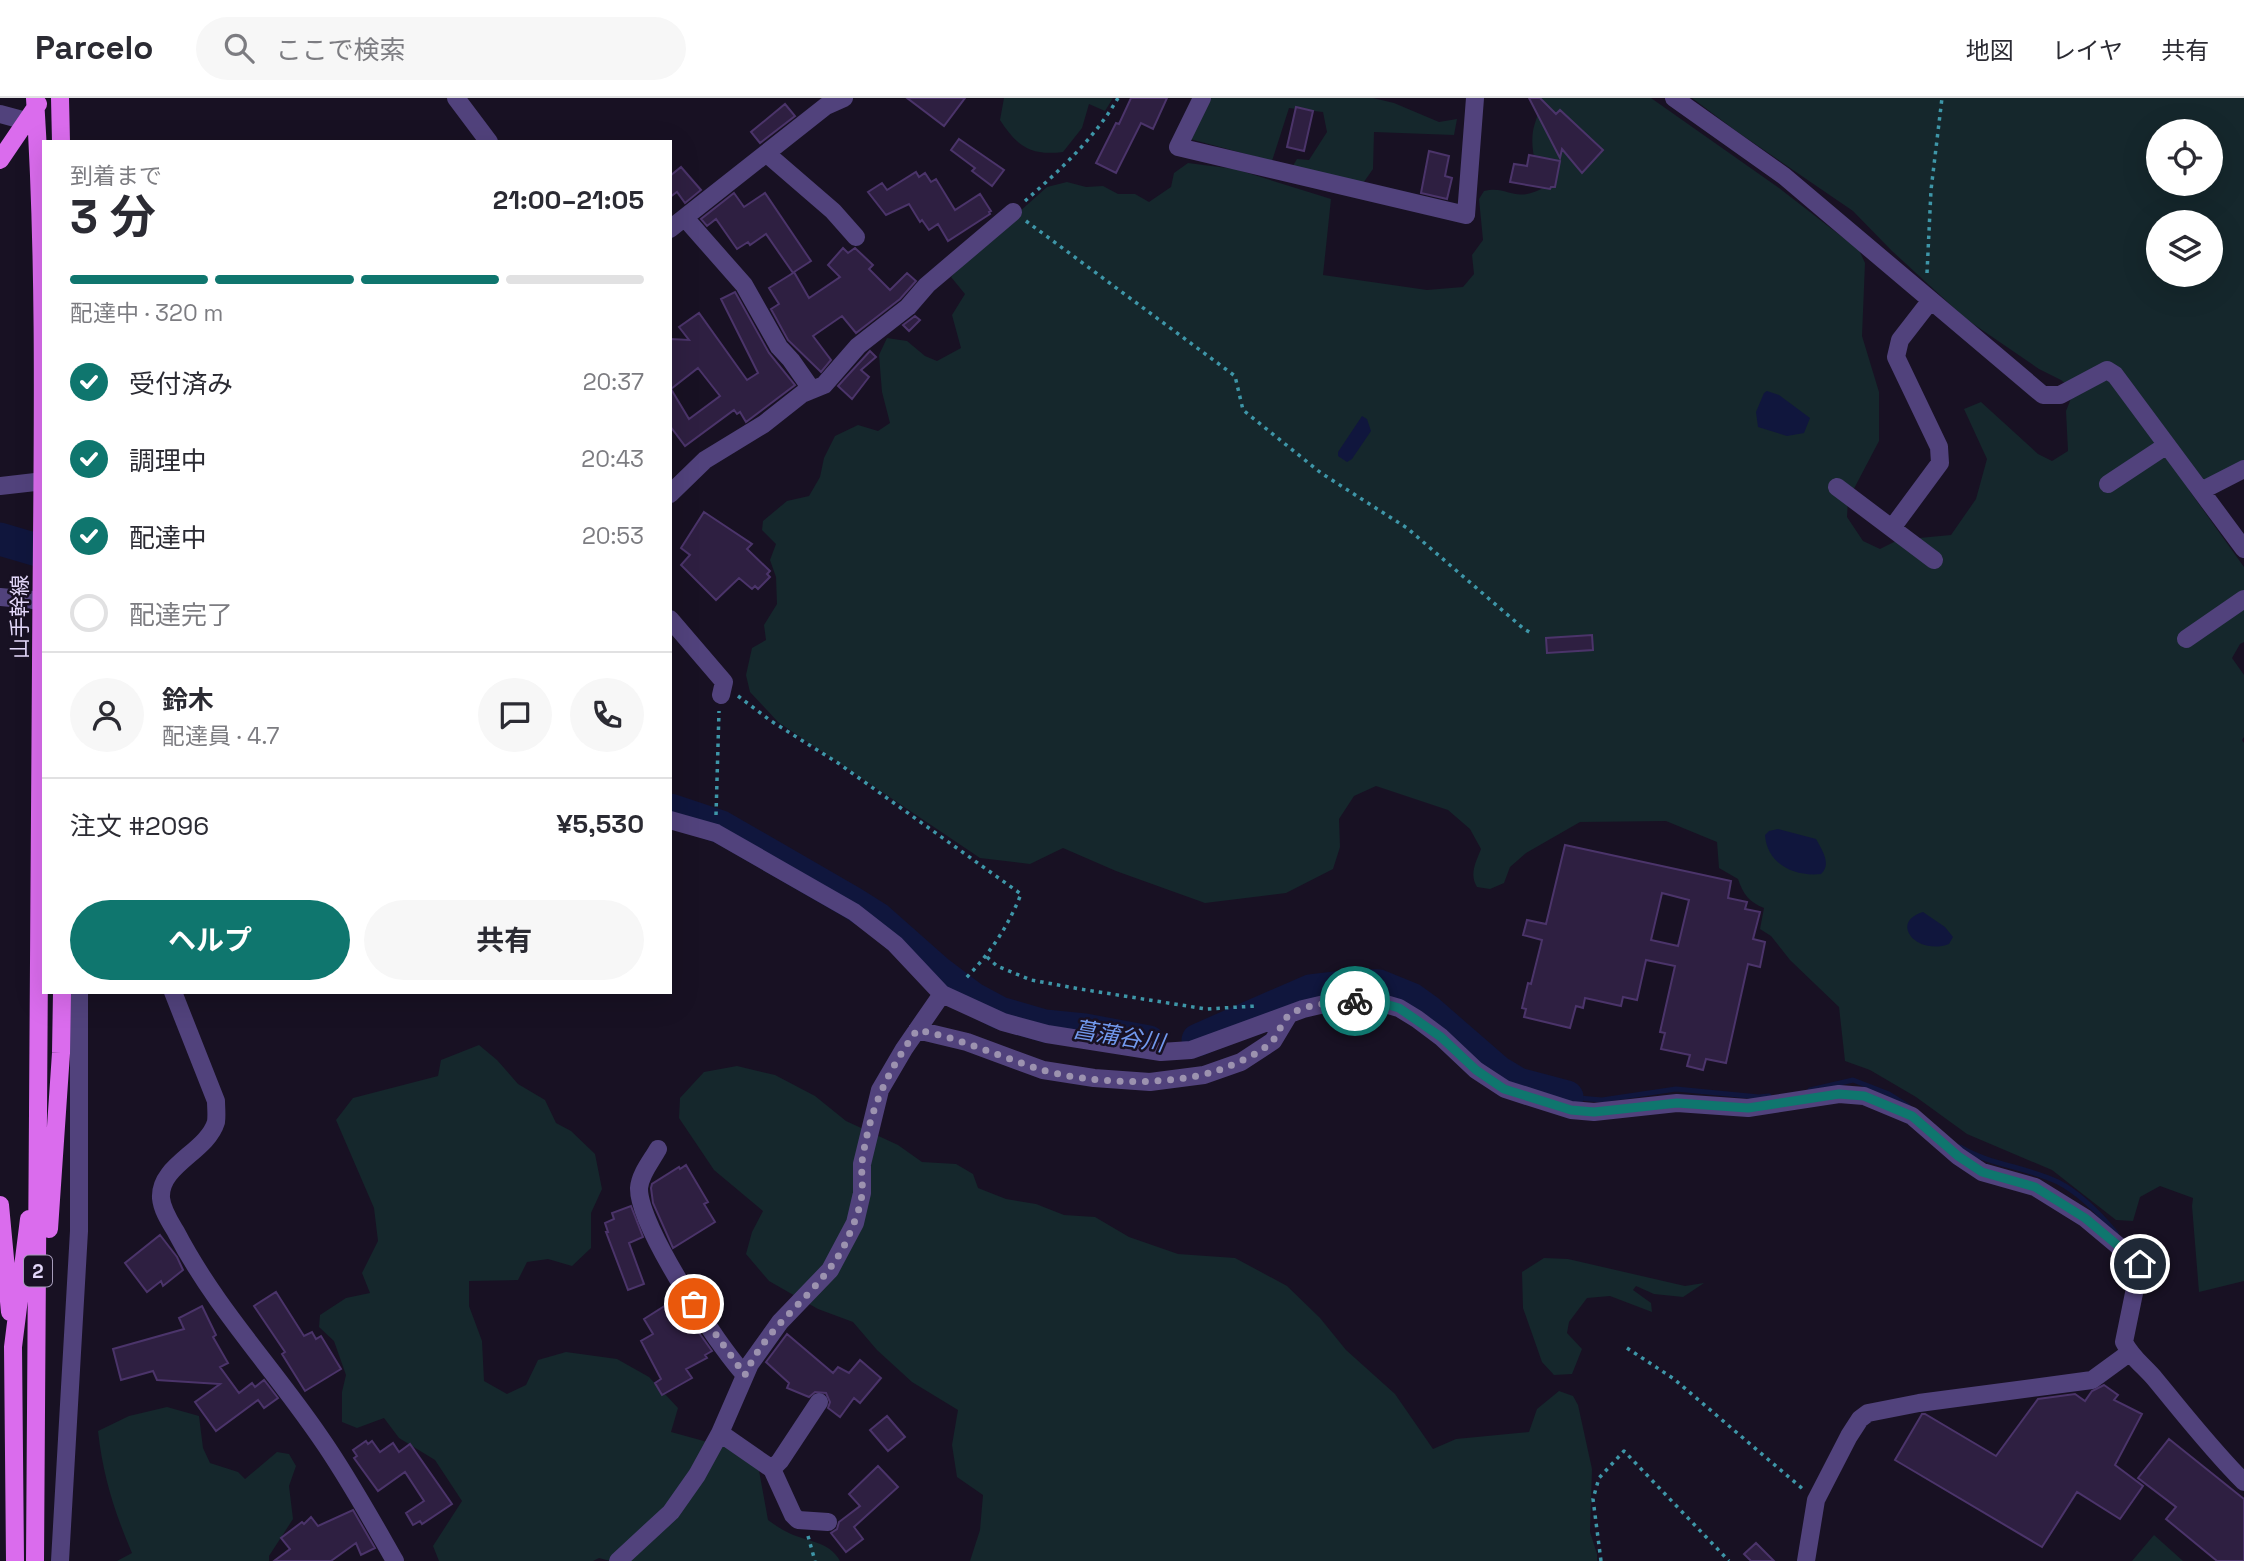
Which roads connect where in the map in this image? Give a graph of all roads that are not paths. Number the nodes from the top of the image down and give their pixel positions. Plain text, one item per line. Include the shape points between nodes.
1 (35, 98) edge
2 (42, 98) edge
3 (60, 98) edge
4 (456, 98) edge
5 (844, 98) edge
6 (1202, 98) edge
7 (1475, 98) edge
8 (1674, 98) edge
9 (823, 102) edge
10 (2, 114) edge
11 (26, 121) junction
12 (61, 140) edge
13 (488, 140) edge
14 (767, 154) junction
15 (0, 160) edge
16 (1013, 212) road end
17 (685, 218) junction
18 (672, 228) edge
19 (856, 237) dead end
20 (1929, 298) junction
21 (812, 390) junction
22 (2167, 445) junction
23 (2244, 469) edge
24 (42, 481) edge
25 (2108, 484) dead end
26 (0, 486) edge
27 (1837, 487) dead end
28 (2201, 491) junction
29 (672, 492) edge
30 (1892, 528) junction
31 (2244, 549) edge
32 (1934, 560) dead end
33 (0, 597) edge
34 (2244, 599) edge
35 (42, 601) edge
36 (672, 622) edge
37 (2186, 639) dead end
38 (722, 689) road end
39 (672, 821) edge
40 (62, 994) edge
41 (79, 994) edge
42 (174, 994) edge
43 (942, 994) junction
44 (1288, 1016) junction
45 (917, 1030) junction
46 (39, 1136) junction
47 (658, 1149) dead end
48 (0, 1205) edge
49 (13, 1347) junction
50 (2129, 1353) junction
51 (745, 1375) junction
52 (819, 1402) dead end
53 (36, 1407) junction
54 (720, 1433) junction
55 (772, 1469) junction
56 (2244, 1482) edge
57 (828, 1522) dead end
58 (15, 1561) edge
59 (35, 1561) edge
60 (60, 1561) edge
61 (395, 1561) edge
62 (618, 1561) edge
63 (1806, 1561) edge

1 - 46 main road, 山手幹線 / 2 via 42,358
2 - 11 main road
3 - 12 main road
4 - 13 street
5 - 9 street
6 - 7 street via 1178,147 1465,215
8 - 20 street via 1784,176
9 - 14 street
10 - 11 street
11 - 15 main road
14 - 17 street
14 - 19 street
16 - 21 street via 858,346 824,385
17 - 18 street
17 - 21 street via 744,285 779,347
20 - 22 street via 2043,395 2060,395 2107,370
20 - 30 street via 1900,340 1896,358 1939,447 1940,463
21 - 29 street via 705,460
22 - 25 street
22 - 28 street
23 - 28 street
24 - 26 street
27 - 30 street
28 - 31 street
30 - 32 street
33 - 35 street
34 - 37 street
36 - 38 street
39 - 43 street via 712,832 854,912 895,944
40 - 53 main road
41 - 60 street via 79,1231
42 - 61 street via 216,1101 216,1120 211,1134 166,1181 161,1196 165,1212 209,1288 352,1485
43 - 44 street via 1047,1034 1161,1052 1191,1050
43 - 45 street
44 - 45 street via 1273,1041 1241,1062 1204,1075 1150,1082 1043,1070 967,1042
44 - 50 street via 1333,1002 1375,1001 1399,1008 1504,1089 1571,1110 1594,1112 1677,1103 1748,1108 1839,1094 1890,1105 1912,1116 1982,1172 2035,1187 2085,1218 2140,1264 2124,1342
45 - 51 street via 880,1090 862,1164 862,1193 844,1246 830,1270 780,1322
46 - 49 main road, 山手幹線 / 2
46 - 53 main road, 山手幹線 / 2
47 - 51 street via 641,1180 643,1209 664,1257
48 - 49 main road
49 - 58 main road, 山手幹線 / 2
50 - 56 street
50 - 63 street via 2092,1380 1868,1413 1849,1436 1816,1500
51 - 54 street
52 - 55 street
53 - 59 main road, 山手幹線 / 2
54 - 55 street
54 - 62 street via 671,1512
55 - 57 street via 798,1520

